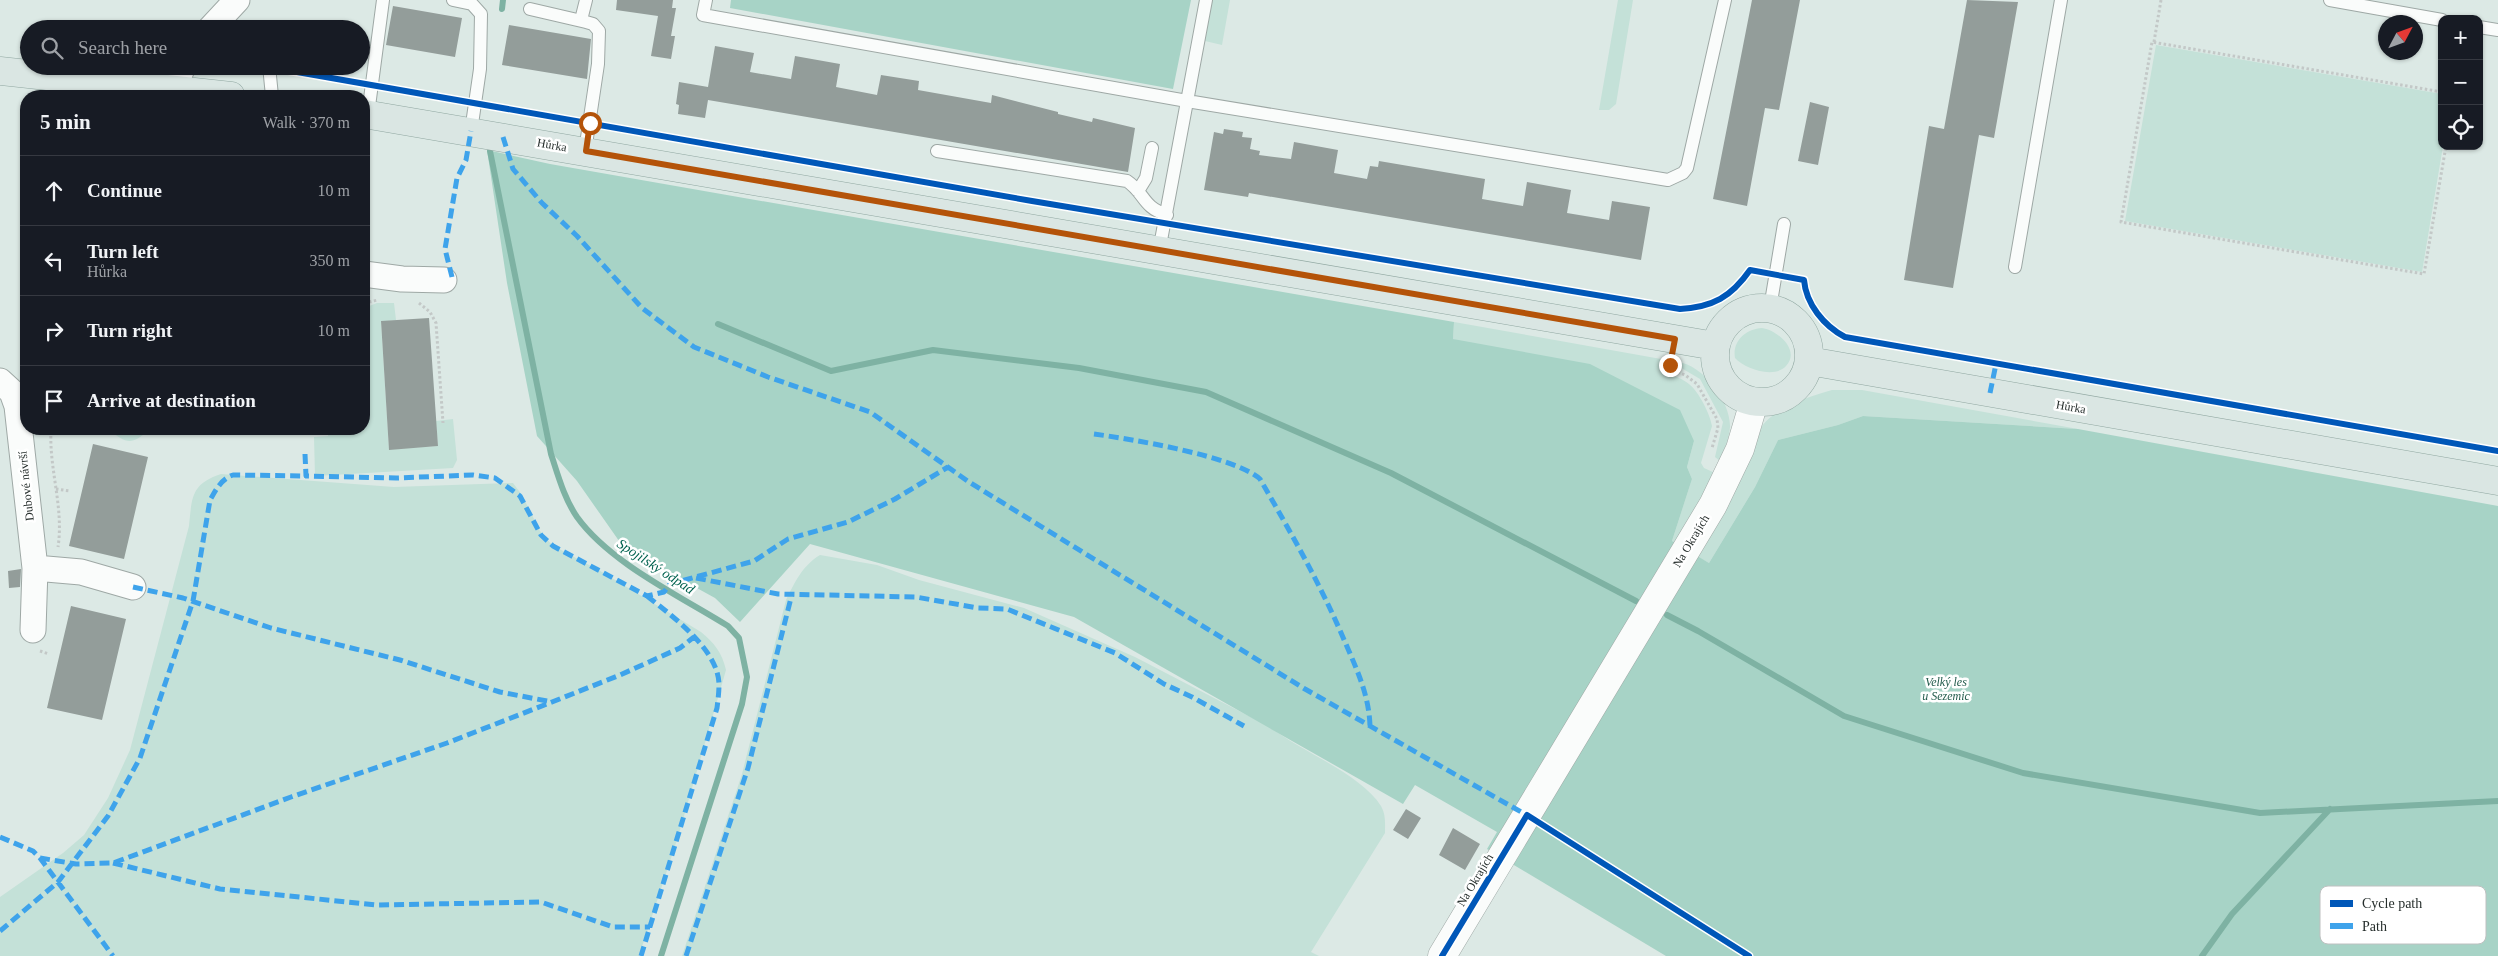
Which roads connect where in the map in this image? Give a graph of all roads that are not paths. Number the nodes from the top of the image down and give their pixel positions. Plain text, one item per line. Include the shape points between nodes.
1 (237, 0) edge
2 (383, 0) edge
3 (456, 0) edge
4 (586, 0) edge
5 (706, 0) edge
6 (1206, 0) edge
7 (1724, 0) edge
8 (2061, 0) edge
9 (2330, 0) edge
10 (530, 9) dead end
11 (2438, 19) edge
12 (218, 20) edge
13 (581, 20) junction
14 (2483, 28) edge
15 (2498, 30) edge
16 (0, 71) edge
17 (20, 72) edge
18 (90, 75) edge
19 (270, 75) edge
20 (179, 79) edge
21 (213, 90) edge
22 (271, 90) edge
23 (370, 90) edge
24 (1187, 101) junction
25 (370, 115) edge
26 (472, 131) junction
27 (1152, 148) dead end
28 (586, 151) junction
29 (936, 151) dead end
30 (1138, 191) junction
31 (1166, 215) junction
32 (1784, 224) dead end
33 (1159, 251) junction
34 (2015, 267) dead end
35 (370, 275) edge
36 (444, 280) dead end
37 (1770, 308) junction
38 (1715, 346) junction
39 (1809, 361) junction
40 (0, 382) edge
41 (1754, 402) junction
42 (20, 424) edge
43 (22, 435) edge
44 (2498, 481) edge
45 (44, 569) junction
46 (133, 587) dead end
47 (34, 630) dead end
48 (1442, 956) edge

1 - 12 street
2 - 23 lane
3 - 26 lane via 472,4 481,14 480,69
4 - 13 lane
5 - 24 lane via 703,15
6 - 24 lane
7 - 24 lane via 1687,168 1668,180
8 - 34 lane
9 - 11 lane
10 - 13 lane
13 - 28 lane via 593,24 600,39
14 - 15 lane
16 - 17 main road
18 - 20 main road
19 - 22 lane
20 - 21 main road
24 - 31 lane
25 - 26 main road, Hůrka
26 - 28 main road, Hůrka
27 - 30 lane via 1146,178
28 - 33 main road, Hůrka
29 - 30 lane via 1127,181
30 - 31 lane via 1153,210
31 - 33 lane
32 - 37 lane
33 - 38 main road, Hůrka
35 - 36 street
37 - 38 main road via 1752,308 1736,315 1721,330
37 - 39 main road via 1789,316 1800,328 1808,343
38 - 41 main road via 1716,368 1723,382 1735,394
39 - 41 main road via 1802,380 1787,395 1772,402
39 - 44 main road, Hůrka
40 - 42 street, Dubové návrší via 12,392
41 - 48 street, Na Okrajích via 1740,449 1713,505
43 - 45 street, Dubové návrší
45 - 46 street via 81,572
45 - 47 street, Dubové návrší

